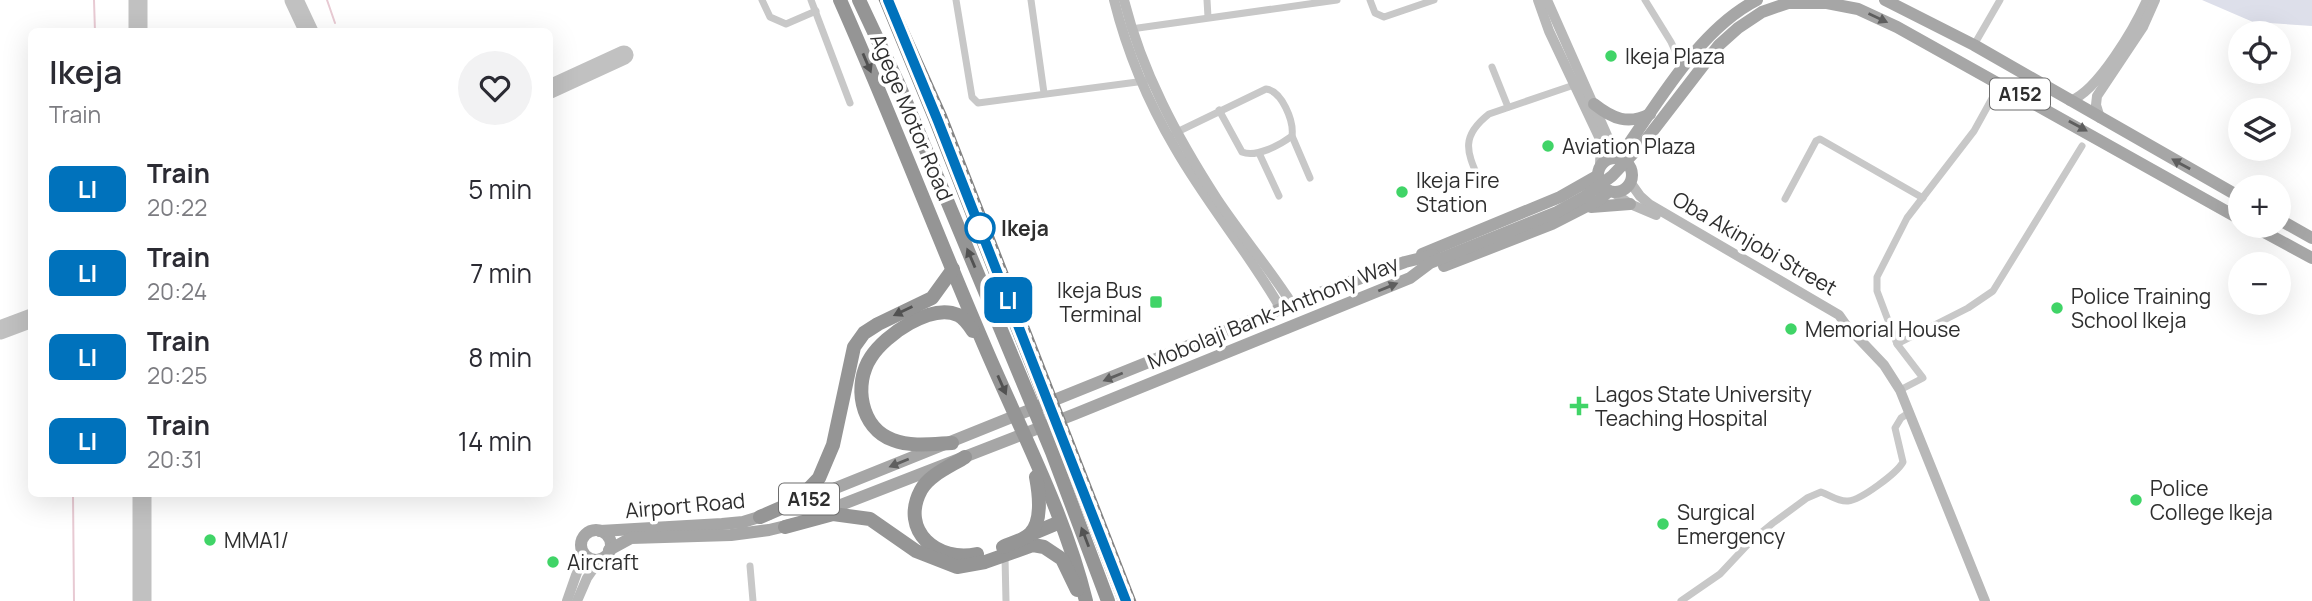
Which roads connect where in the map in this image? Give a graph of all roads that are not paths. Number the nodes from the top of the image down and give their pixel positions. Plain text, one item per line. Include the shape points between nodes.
1 (762, 0) edge
2 (811, 0) edge
3 (840, 0) edge
4 (859, 0) edge
5 (956, 0) edge
6 (1031, 0) edge
7 (1114, 0) edge
8 (1124, 0) edge
9 (1208, 0) edge
10 (1336, 0) edge
11 (1370, 0) edge
12 (1434, 0) edge
13 (1538, 0) edge
14 (1547, 0) edge
15 (1645, 0) edge
16 (1771, 0) edge
17 (1885, 0) edge
18 (2000, 0) edge
19 (2147, 0) edge
20 (2155, 0) edge
21 (1750, 2) edge
22 (1795, 2) junction
23 (1905, 4) edge
24 (816, 11) junction
25 (1208, 18) junction
26 (1131, 29) junction
27 (1974, 45) junction
28 (1492, 67) dead end
29 (1683, 68) junction
30 (1146, 81) junction
31 (2000, 83) junction
32 (1574, 85) junction
33 (1044, 93) junction
34 (2070, 101) junction
35 (1659, 102) junction
36 (850, 103) dead end
37 (1594, 104) junction
38 (1508, 107) junction
39 (1219, 110) junction
40 (1674, 112) junction
41 (1650, 114) junction
42 (2100, 118) junction
43 (2120, 130) junction
44 (1173, 134) junction
45 (1292, 136) junction
46 (2111, 145) junction
47 (2082, 146) dead end
48 (1259, 153) junction
49 (1622, 161) junction
50 (1599, 170) junction
51 (1310, 178) dead end
52 (1630, 182) junction
53 (1482, 187) dead end
54 (2228, 190) edge
55 (1611, 192) junction
56 (1279, 196) dead end
57 (1923, 198) junction
58 (1785, 199) dead end
59 (1543, 204) junction
60 (1630, 204) junction
61 (1584, 208) junction
62 (2228, 212) edge
63 (1552, 224) junction
64 (2291, 226) edge
65 (2275, 238) edge
66 (2312, 238) edge
67 (2312, 258) edge
68 (1429, 260) junction
69 (1405, 262) junction
70 (953, 269) junction
71 (1410, 278) junction
72 (1287, 307) junction
73 (1846, 325) junction
74 (1897, 344) junction
75 (988, 354) junction
76 (1900, 390) junction
77 (1910, 412) junction
78 (1008, 419) joint
79 (1015, 437) joint
80 (952, 443) junction
81 (1034, 455) junction
82 (965, 457) junction
83 (760, 517) junction
84 (785, 527) junction
85 (1063, 527) junction
86 (600, 531) junction
87 (1031, 540) junction
88 (582, 550) junction
89 (605, 554) junction
90 (1005, 556) junction
91 (750, 566) dead end
92 (567, 601) edge
93 (577, 601) edge
94 (753, 601) edge
95 (1006, 601) edge
96 (1084, 601) edge
97 (1108, 601) edge
98 (1681, 601) edge
99 (1985, 601) edge

1 - 24 street via 771,17 786,24
2 - 24 street
3 -> 70 highway, Agege Motor Road
97 -> 4 highway, Agege Motor Road via 1052,452
5 - 33 street via 975,101
6 - 33 street
7 - 30 street
8 - 26 street
9 - 25 street
10 - 25 street
11 - 12 street via 1375,13 1384,17
13 - 32 street
14 - 37 street
15 - 29 street
16 - 68 main road, Mobolaji Bank-Anthony Way / A152 via 1745,12 1714,40 1640,138 1587,188
17 - 23 main road, A152
18 - 27 street
19 - 34 street via 2134,28 2099,77 2084,95
20 - 42 street via 2143,27 2097,96
21 - 29 main road
22 -> 31 main road, Mobolaji Bank-Anthony Way / A152 via 1842,5 1864,12
22 - 40 main road via 1731,40
22 - 68 main road, Mobolaji Bank-Anthony Way / A152 via 1762,12 1728,37 1645,141 1597,189 1557,212
23 - 27 main road, A152
24 - 36 street
25 - 26 street
26 - 30 street
27 - 34 main road, A152
28 - 38 street
29 - 35 main road
30 - 33 street
30 - 44 street
31 -> 46 main road, Mobolaji Bank-Anthony Way / A152
31 - 57 street via 1974,131
32 - 38 street
32 - 50 street via 1601,141
34 - 42 main road, A152
35 - 40 main road via 1664,114
35 - 41 main road
37 - 41 main road via 1624,120
37 - 49 street
38 - 53 street via 1480,121 1467,142
39 - 44 street
39 - 45 street via 1270,89 1289,116
39 - 48 street via 1242,152
40 - 49 main road
41 - 49 main road
42 - 43 main road, A152
43 - 46 main road
54 -> 43 main road, A152
44 - 72 street via 1264,261
45 - 48 street
45 - 51 street
46 - 62 main road, Mobolaji Bank-Anthony Way / A152
47 - 74 street via 1993,291 1975,305
48 - 56 street
49 - 50 main road via 1609,158
49 - 52 main road via 1632,177
50 - 55 main road via 1601,185
50 - 59 main road
52 - 55 main road via 1623,190
52 - 73 street, Oba Akinjobi Street via 1649,204 1839,315
55 - 60 street
55 - 61 main road
57 - 58 street via 1820,139
57 - 74 street via 1877,277 1877,291
59 - 63 main road via 1553,214
59 - 69 main road
60 - 61 main road
60 - 73 street via 1670,222
61 - 63 main road
63 - 71 main road
64 - 66 main road
65 - 67 main road
68 - 69 main road, Mobolaji Bank-Anthony Way / A152
68 - 71 main road, Mobolaji Bank-Anthony Way / A152
69 - 72 main road, Mobolaji Bank-Anthony Way / A152
70 - 75 highway, Agege Motor Road
70 -> 83 highway via 932,298 864,333 853,347 833,445 818,478 797,500
79 -> 71 main road, Mobolaji Bank-Anthony Way / A152
72 -> 78 main road, Mobolaji Bank-Anthony Way / A152
73 - 76 street, Oba Akinjobi Street via 1871,349
74 - 76 street via 1923,378
75 - 80 highway via 964,319 941,312 901,329 869,360 861,400 878,431 892,440 916,445
75 -> 81 highway, Agege Motor Road
76 - 77 street, Oba Akinjobi Street
77 - 98 street via 1895,428 1903,462 1898,470 1852,500 1814,493 1750,541 1720,574
77 - 99 street, Oba Akinjobi Street
78 - 80 main road, Airport Road / A152
79 - 82 main road, Airport Road / A152
80 -> 83 main road, Airport Road / A152
81 - 85 highway, Agege Motor Road
81 - 87 highway via 1039,497
82 - 84 main road, Airport Road / A152
82 - 87 highway via 922,488 915,505 915,523 925,541 963,558
83 - 86 main road, Airport Road / A152 via 722,524
84 - 89 main road, Airport Road / A152 via 731,535 631,538
84 - 90 highway via 833,514 851,515 870,519 916,551 957,567
85 - 87 highway
85 - 96 highway, Agege Motor Road via 1077,563
86 - 88 main road via 584,536
86 - 89 main road via 609,538
87 - 90 highway
87 - 96 highway via 1062,559
88 - 89 main road via 588,558
88 - 92 street
89 - 93 street
90 - 95 street
91 - 94 street

